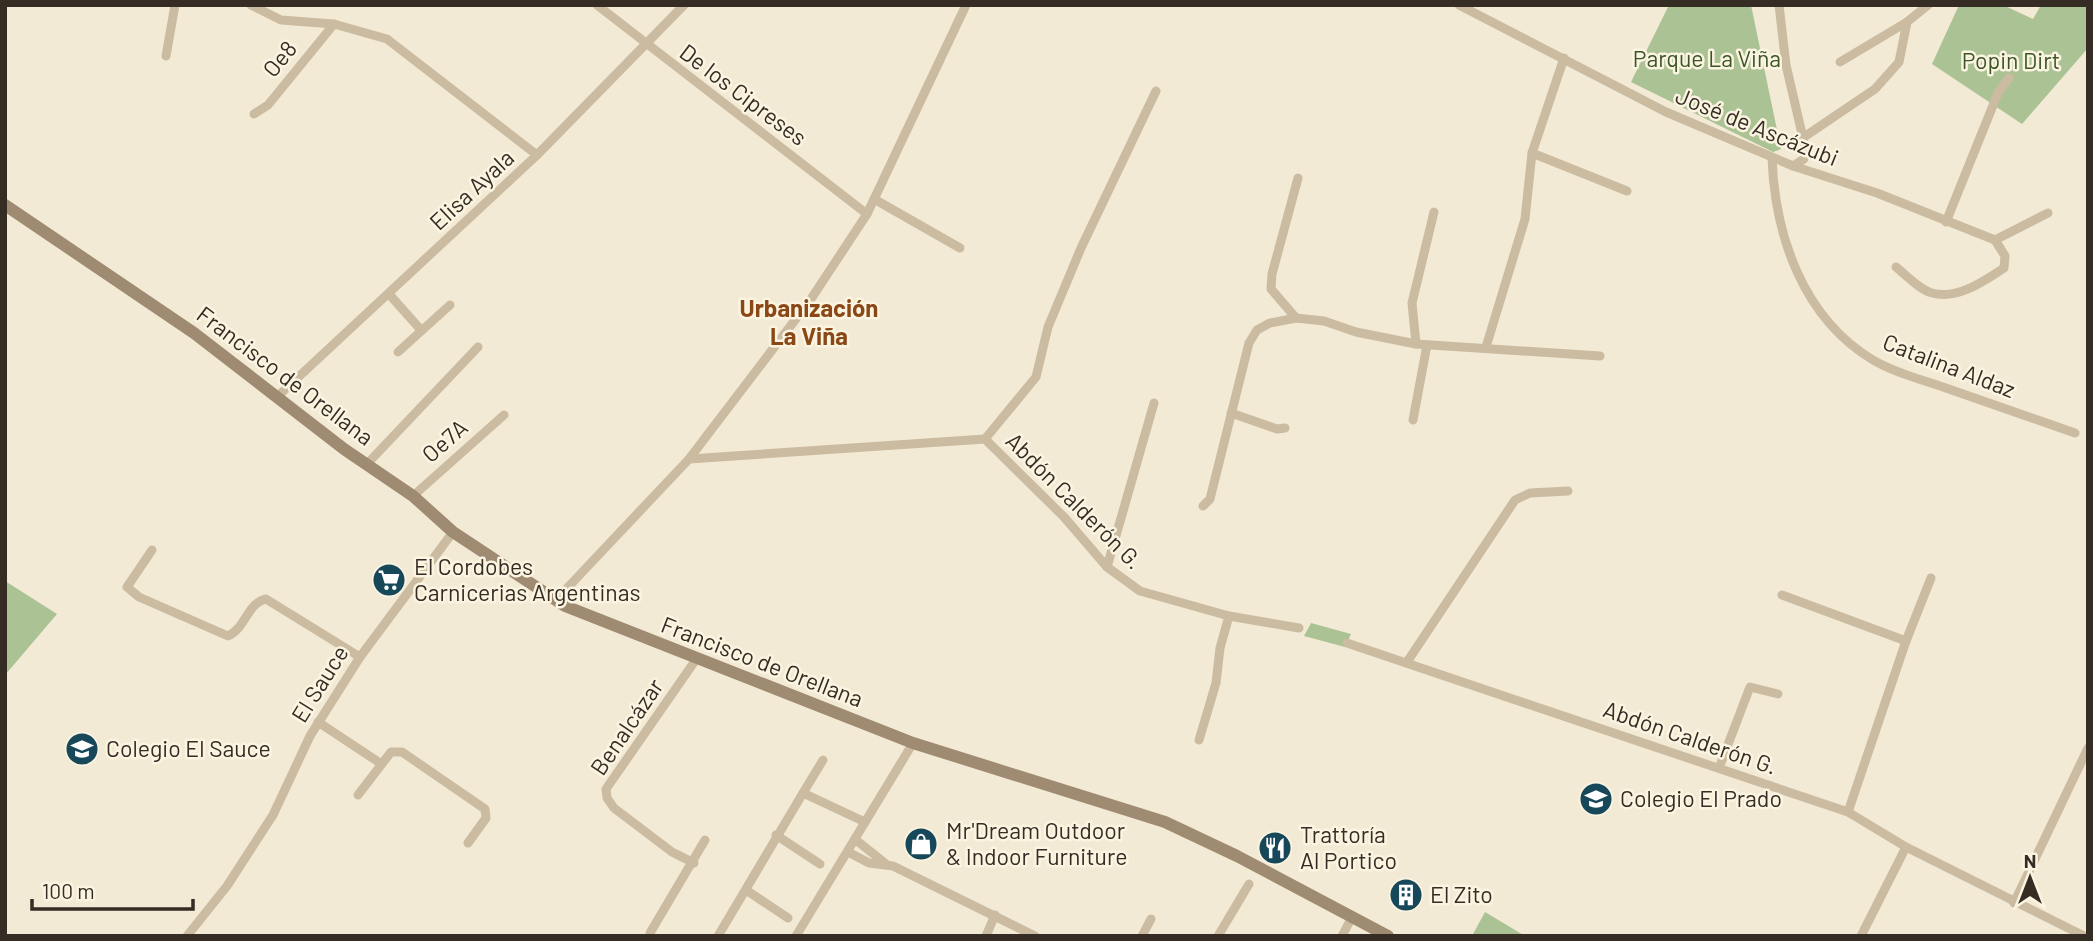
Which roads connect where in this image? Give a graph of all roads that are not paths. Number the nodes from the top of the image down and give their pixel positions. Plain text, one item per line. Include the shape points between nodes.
1 (175, 5) edge
2 (251, 5) edge
3 (597, 5) edge
4 (684, 5) edge
5 (966, 5) edge
6 (1779, 5) edge
7 (1928, 5) edge
8 (1462, 6) edge
9 (1907, 22) junction
10 (334, 24) junction
11 (647, 46) junction
12 (166, 57) dead end
13 (1564, 58) junction
14 (1840, 62) dead end
15 (2009, 78) dead end
16 (1156, 91) dead end
17 (254, 114) dead end
18 (1804, 137) junction
19 (1532, 153) junction
20 (537, 155) junction
21 (1772, 158) junction
22 (1793, 166) junction
23 (1298, 178) dead end
24 (1627, 191) dead end
25 (874, 199) junction
26 (5, 205) edge
27 (1434, 212) dead end
28 (2048, 213) dead end
29 (867, 214) junction
30 (1947, 222) junction
31 (1995, 240) junction
32 (960, 248) dead end
33 (1896, 267) dead end
34 (389, 294) junction
35 (450, 305) dead end
36 (1296, 318) junction
37 (421, 330) junction
38 (1416, 344) junction
39 (1427, 345) junction
40 (478, 347) dead end
41 (1486, 347) junction
42 (398, 352) dead end
43 (1600, 356) dead end
44 (278, 396) junction
45 (1154, 403) dead end
46 (1231, 413) junction
47 (504, 415) dead end
48 (1413, 420) dead end
49 (1284, 428) dead end
50 (2075, 433) dead end
51 (985, 439) junction
52 (689, 459) junction
53 (367, 464) junction
54 (1568, 491) dead end
55 (413, 496) junction
56 (1203, 506) dead end
57 (453, 532) junction
58 (152, 550) dead end
59 (1107, 567) junction
60 (1931, 578) dead end
61 (1782, 595) dead end
62 (555, 601) junction
63 (1230, 616) junction
64 (1300, 628) dead end
65 (1906, 641) junction
66 (1347, 643) dead end
67 (359, 657) junction
68 (697, 658) junction
69 (1408, 662) junction
70 (1778, 694) dead end
71 (317, 722) junction
72 (1199, 740) dead end
73 (913, 743) junction
74 (2088, 748) edge
75 (823, 760) dead end
76 (380, 763) junction
77 (2083, 767) edge
78 (1720, 768) junction
79 (803, 793) junction
80 (358, 795) dead end
81 (1849, 812) junction
82 (866, 822) junction
83 (776, 835) junction
84 (705, 840) dead end
85 (856, 840) junction
86 (468, 843) dead end
87 (1906, 847) junction
88 (848, 852) junction
89 (694, 863) junction
90 (820, 864) dead end
91 (886, 864) junction
92 (1248, 884) dead end
93 (746, 890) junction
94 (2014, 903) junction
95 (995, 915) junction
96 (1352, 917) junction
97 (788, 918) dead end
98 (1151, 919) dead end
99 (650, 933) dead end
100 (187, 936) edge
101 (718, 936) edge
102 (796, 936) edge
103 (986, 936) edge
104 (1035, 936) edge
105 (1142, 936) edge
106 (1218, 936) edge
107 (1342, 936) edge
108 (1388, 936) edge
109 (1861, 936) edge
110 (2084, 936) edge

1 - 12 street
2 - 10 street via 281,20
3 - 11 street, De los Cipreses
4 - 11 street, Elisa Ayala
5 - 25 street
6 - 18 street via 1786,65
7 - 9 street
8 - 13 street, José de Ascázubi
9 - 14 street
9 - 18 street via 1899,62 1875,89
10 - 17 street, Oe8 via 268,105
10 - 20 street via 387,39
11 - 20 street, Elisa Ayala
11 - 29 street, De los Cipreses
13 - 19 street
13 - 21 street, José de Ascázubi via 1666,112
15 - 30 street via 1998,93
16 - 51 street via 1048,327 1035,377
18 - 22 street via 1804,159
19 - 24 street
19 - 41 street via 1525,219
20 - 34 street, Elisa Ayala
21 - 22 street, José de Ascázubi
21 - 50 street, Catalina Aldaz via 1776,207 1792,261 1822,315 1849,342 1894,370
22 - 30 street, José de Ascázubi
23 - 36 street via 1271,289
25 - 29 street
25 - 32 street
26 - 44 street, Francisco de Orellana via 194,332
27 - 38 street via 1412,303
28 - 31 street
29 - 52 street via 811,299
30 - 31 street, José de Ascázubi
31 - 33 street via 2005,256 2004,268 1972,288 1931,293
34 - 37 street
34 - 44 street, Elisa Ayala
35 - 37 street
36 - 38 street
36 - 46 street via 1270,323 1253,336
37 - 42 street
38 - 39 street
39 - 41 street
39 - 48 street
40 - 53 street
41 - 43 street
44 - 53 street, Francisco de Orellana
45 - 59 street
46 - 49 street
46 - 56 street via 1210,499
47 - 55 street, Oe7A
51 - 52 street
51 - 59 street, Abdón Calderón G.
52 - 62 street
53 - 55 street, Francisco de Orellana
54 - 69 street via 1530,493 1515,500
55 - 57 street, Francisco de Orellana
57 - 62 street, Francisco de Orellana
57 - 67 street, El Sauce
58 - 67 street via 127,587 139,597 228,636 254,604 266,599
59 - 63 street, Abdón Calderón G. via 1140,591
60 - 65 street
61 - 65 street
62 - 68 street, Francisco de Orellana via 615,629
63 - 64 street, Abdón Calderón G.
63 - 72 street
65 - 81 street
66 - 69 street, Abdón Calderón G.
67 - 71 street, El Sauce
68 - 73 street, Francisco de Orellana
68 - 89 street, Benalcázar via 606,789 614,808
69 - 78 street, Abdón Calderón G.
70 - 78 street via 1750,687
71 - 76 street
71 - 100 street, El Sauce via 273,816
73 - 82 street
73 - 96 street, Francisco de Orellana via 1165,822
74 - 77 street
75 - 79 street
76 - 80 street
76 - 86 street via 391,752 402,752 485,809 486,818
77 - 94 street
78 - 81 street, Abdón Calderón G.
79 - 82 street
79 - 83 street
81 - 87 street, Abdón Calderón G.
82 - 85 street
83 - 90 street
83 - 93 street
84 - 89 street
85 - 88 street
85 - 91 street
87 - 94 street, Abdón Calderón G.
87 - 109 street
88 - 91 street via 865,862
88 - 102 street
89 - 99 street
91 - 95 street
92 - 106 street
93 - 97 street
93 - 101 street
94 - 110 street, Abdón Calderón G.
95 - 103 street
95 - 104 street
96 - 107 street
96 - 108 street, Francisco de Orellana
98 - 105 street

